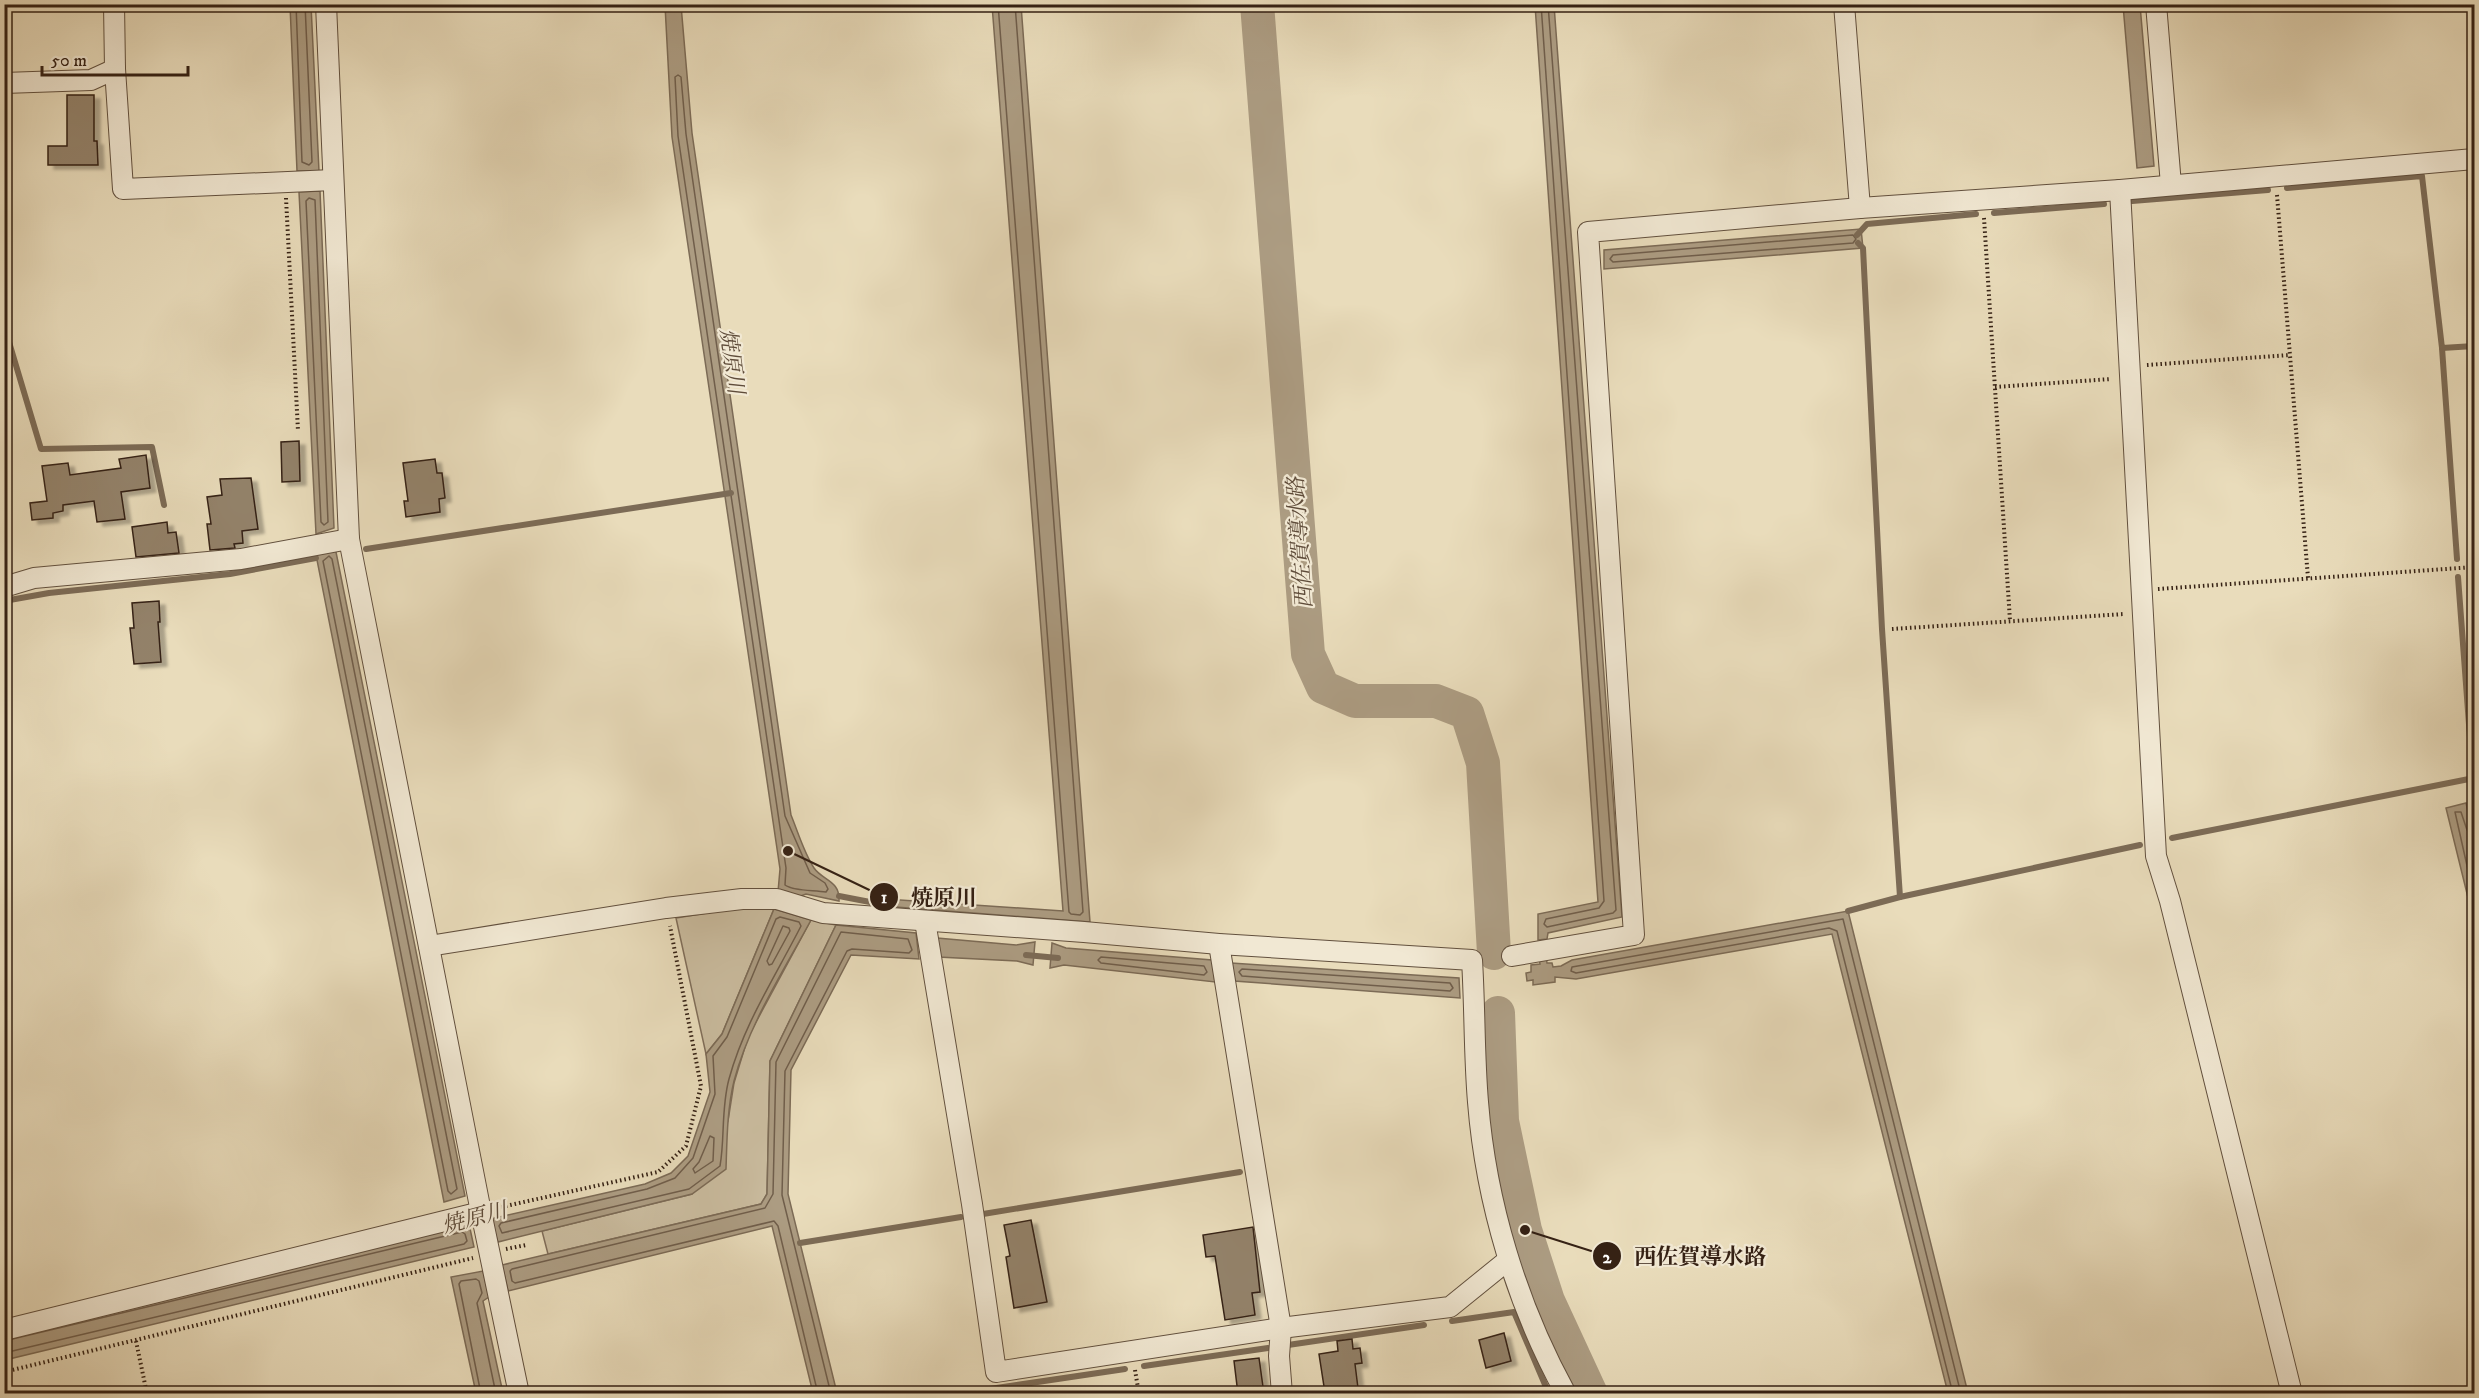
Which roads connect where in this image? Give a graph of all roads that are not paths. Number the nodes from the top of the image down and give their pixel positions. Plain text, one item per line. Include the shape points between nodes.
1 (114, 4) edge
2 (326, 4) edge
3 (1844, 4) edge
4 (2156, 4) edge
5 (116, 69) junction
6 (4, 83) edge
7 (2475, 159) edge
8 (333, 180) junction
9 (2171, 185) junction
10 (2120, 190) junction
11 (1860, 208) junction
12 (349, 539) junction
13 (4, 587) edge
14 (928, 938) junction
15 (429, 946) junction
16 (1512, 956) dead end
17 (1222, 961) junction
18 (481, 1212) junction
19 (1508, 1260) junction
20 (1281, 1328) junction
21 (4, 1330) edge
22 (519, 1394) edge
23 (1282, 1394) edge
24 (1566, 1394) edge
25 (2292, 1394) edge

1 - 5 street
2 - 8 street
3 - 11 street
4 - 9 street
5 - 6 street via 91,80
5 - 8 street via 123,189
7 - 9 street
8 - 12 street
9 - 10 street
10 - 11 street
10 - 25 street via 2156,856
11 - 16 street via 1588,232 1634,935
12 - 13 street via 241,560 34,578
12 - 15 street
14 - 15 street via 785,901 742,899
14 - 17 street via 1084,932
14 - 20 street via 996,1372
15 - 18 street
17 - 19 street via 1472,960 1478,1104 1485,1159
17 - 20 street
18 - 21 street
18 - 22 street
19 - 20 street via 1450,1307
19 - 24 street
20 - 23 street

